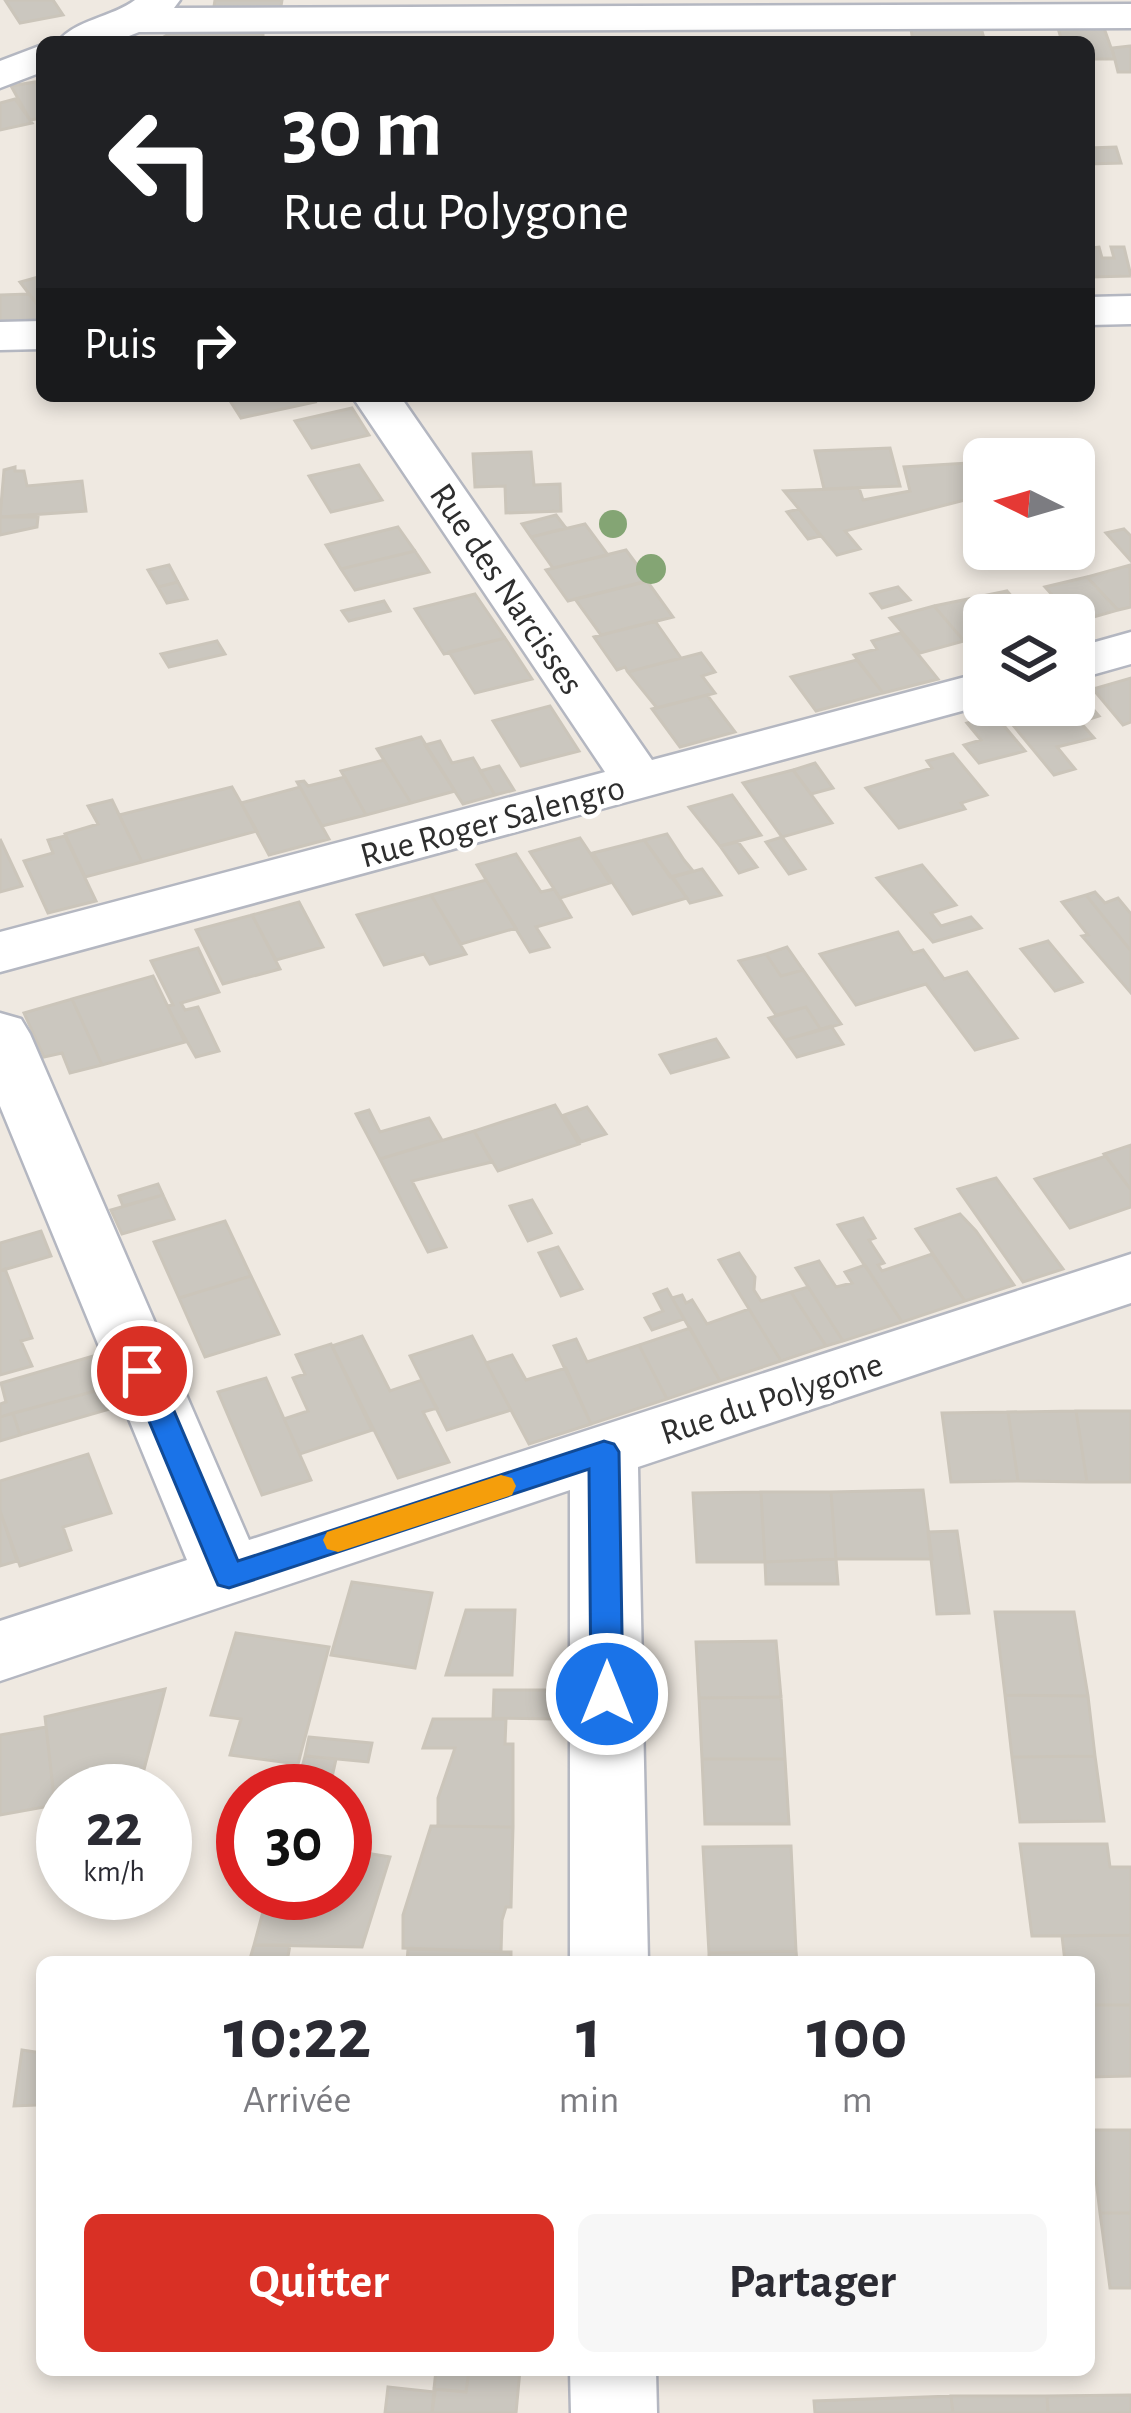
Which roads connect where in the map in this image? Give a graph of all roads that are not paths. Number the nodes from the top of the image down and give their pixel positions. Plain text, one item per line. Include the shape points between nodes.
1 (134, 16) edge
2 (1131, 16) edge
3 (90, 36) edge
4 (36, 60) edge
5 (0, 76) edge
6 (1131, 310) edge
7 (1095, 311) edge
8 (36, 335) edge
9 (0, 336) edge
10 (380, 402) edge
11 (1131, 649) edge
12 (1095, 658) edge
13 (963, 694) edge
14 (639, 781) junction
15 (0, 952) edge
16 (0, 1034) edge
17 (1131, 1279) edge
18 (604, 1452) junction
19 (229, 1576) junction
20 (0, 1652) edge
21 (609, 1956) edge
22 (613, 2376) edge
23 (614, 2413) edge

1 - 2 street
1 - 3 street
4 - 5 street
6 - 7 street
8 - 9 street
10 - 14 street, Rue des Narcisses
11 - 12 street
13 - 14 street, Rue Roger Salengro
14 - 15 street, Rue Roger Salengro
16 - 19 street
17 - 18 street, Rue du Polygone
18 - 19 street, Rue du Polygone
18 - 21 street
19 - 20 street, Rue du Polygone
22 - 23 street

